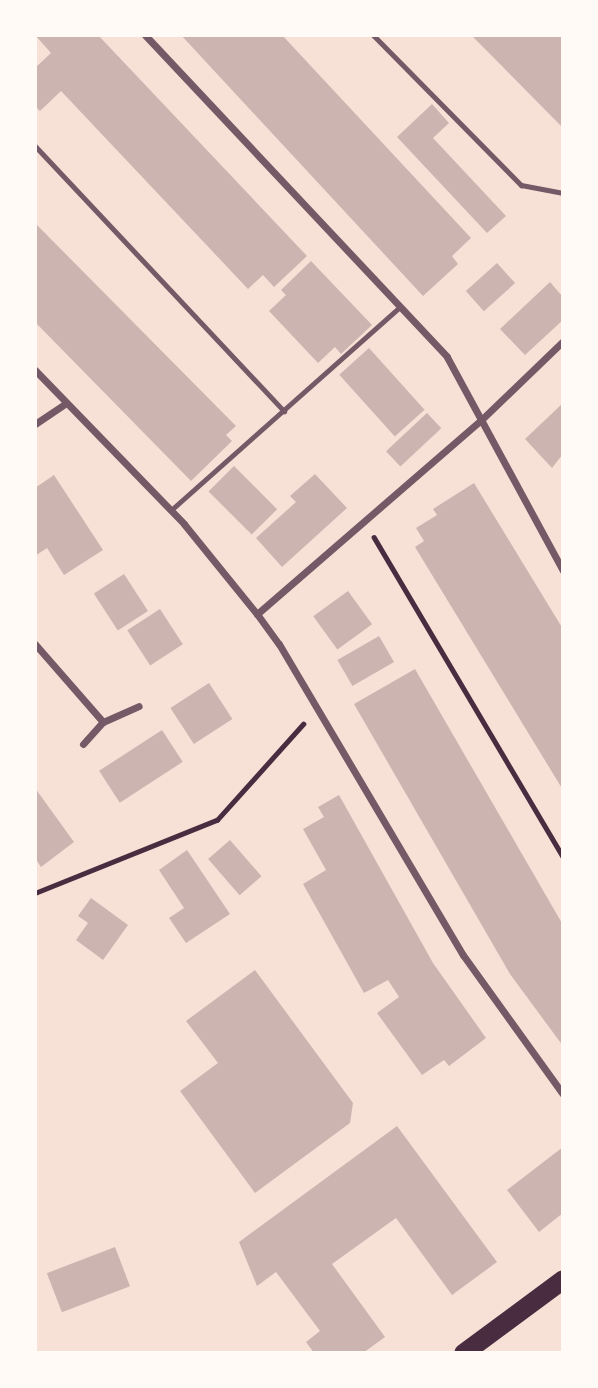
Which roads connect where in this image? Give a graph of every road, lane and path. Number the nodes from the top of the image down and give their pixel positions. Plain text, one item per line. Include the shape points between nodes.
1 (145, 35) edge
2 (373, 35) edge
3 (35, 146) edge
4 (563, 193) edge
5 (400, 307) junction
6 (563, 341) edge
7 (35, 370) edge
8 (66, 403) junction
9 (284, 411) junction
10 (480, 421) junction
11 (35, 424) edge
12 (171, 510) junction
13 (365, 521) junction
14 (563, 571) edge
15 (257, 614) junction
16 (35, 644) edge
17 (139, 706) dead end
18 (317, 708) junction
19 (103, 722) junction
20 (83, 744) dead end
21 (563, 856) edge
22 (35, 892) edge
23 (563, 1094) edge
24 (563, 1279) edge
25 (463, 1353) edge

1 - 5 street
2 - 4 lane via 521,185
3 - 9 lane
5 - 9 lane
5 - 10 street via 447,357
6 - 10 street
7 - 8 street
8 - 11 street
8 - 12 street
9 - 12 lane
10 - 13 street
10 - 14 street
12 - 15 street
13 - 15 street
13 - 21 path
15 - 18 street
16 - 19 street
17 - 19 street
18 - 22 path via 217,820
18 - 23 street via 463,956
19 - 20 street
24 - 25 highway

